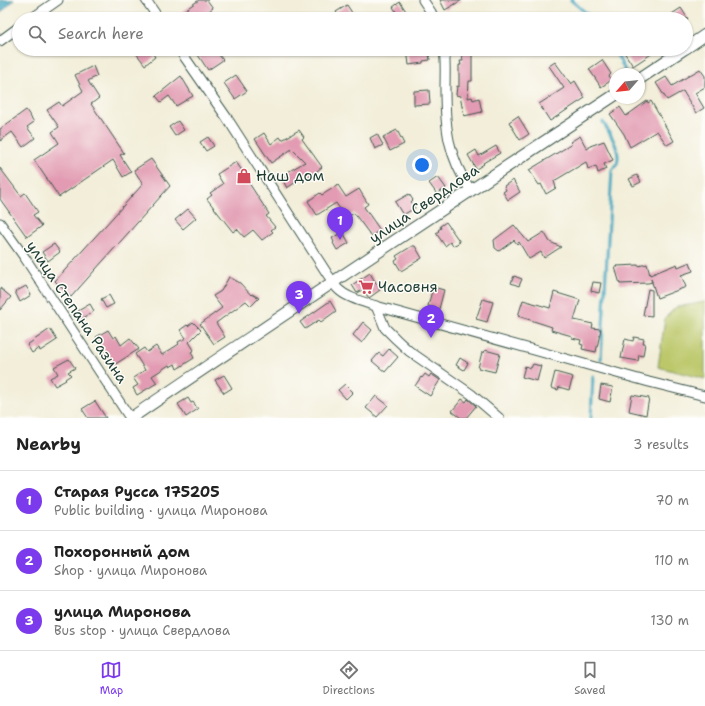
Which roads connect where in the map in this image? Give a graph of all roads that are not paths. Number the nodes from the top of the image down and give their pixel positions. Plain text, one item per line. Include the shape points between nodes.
1 (58, 0) edge
2 (146, 0) edge
3 (423, 0) edge
4 (41, 12) edge
5 (154, 12) edge
6 (430, 12) edge
7 (12, 33) edge
8 (705, 35) edge
9 (0, 41) edge
10 (693, 43) edge
11 (184, 56) edge
12 (444, 56) edge
13 (673, 56) edge
14 (645, 75) edge
15 (609, 99) edge
16 (471, 191) junction
17 (0, 223) edge
18 (334, 282) junction
19 (376, 306) junction
20 (705, 396) edge
21 (130, 418) edge
22 (499, 418) edge

1 - 4 street
2 - 5 street
3 - 6 street
7 - 9 street
8 - 10 street
11 - 18 street
12 - 16 street via 448,137 457,166
13 - 14 street
15 - 16 street, улица Свердлова
16 - 18 street, улица Свердлова
17 - 21 street, улица Степана Разина
18 - 19 street via 352,298
18 - 21 street, улица Свердлова
19 - 20 street
19 - 22 street via 385,328 396,340 471,394

